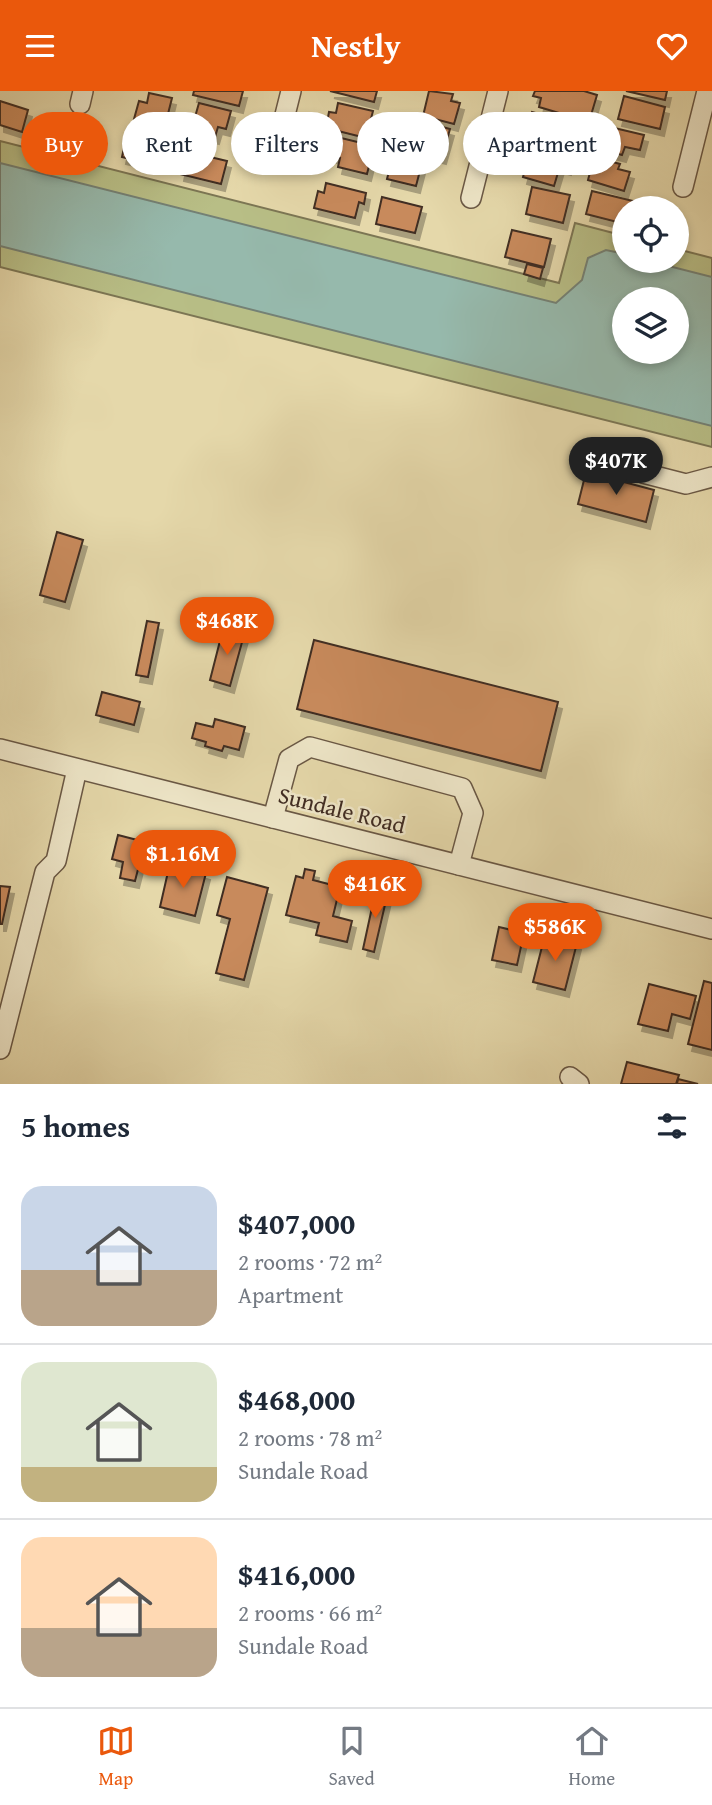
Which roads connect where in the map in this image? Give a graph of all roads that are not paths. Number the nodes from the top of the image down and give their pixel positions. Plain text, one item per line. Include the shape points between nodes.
1 (291, 91) edge
2 (498, 91) edge
3 (707, 91) edge
4 (286, 112) edge
5 (683, 187) dead end
6 (471, 198) dead end
7 (643, 473) dead end
8 (712, 477) edge
9 (0, 749) edge
10 (77, 769) junction
11 (273, 818) junction
12 (459, 865) junction
13 (712, 929) edge
14 (0, 1049) edge

1 - 4 street
2 - 6 street
3 - 5 street
7 - 8 street via 686,484
9 - 10 street, Sundale Road
10 - 11 street, Sundale Road
10 - 14 street via 56,861 45,872
11 - 12 street, Sundale Road
11 - 12 street via 289,759 310,747 462,788 474,813
12 - 13 street, Sundale Road

